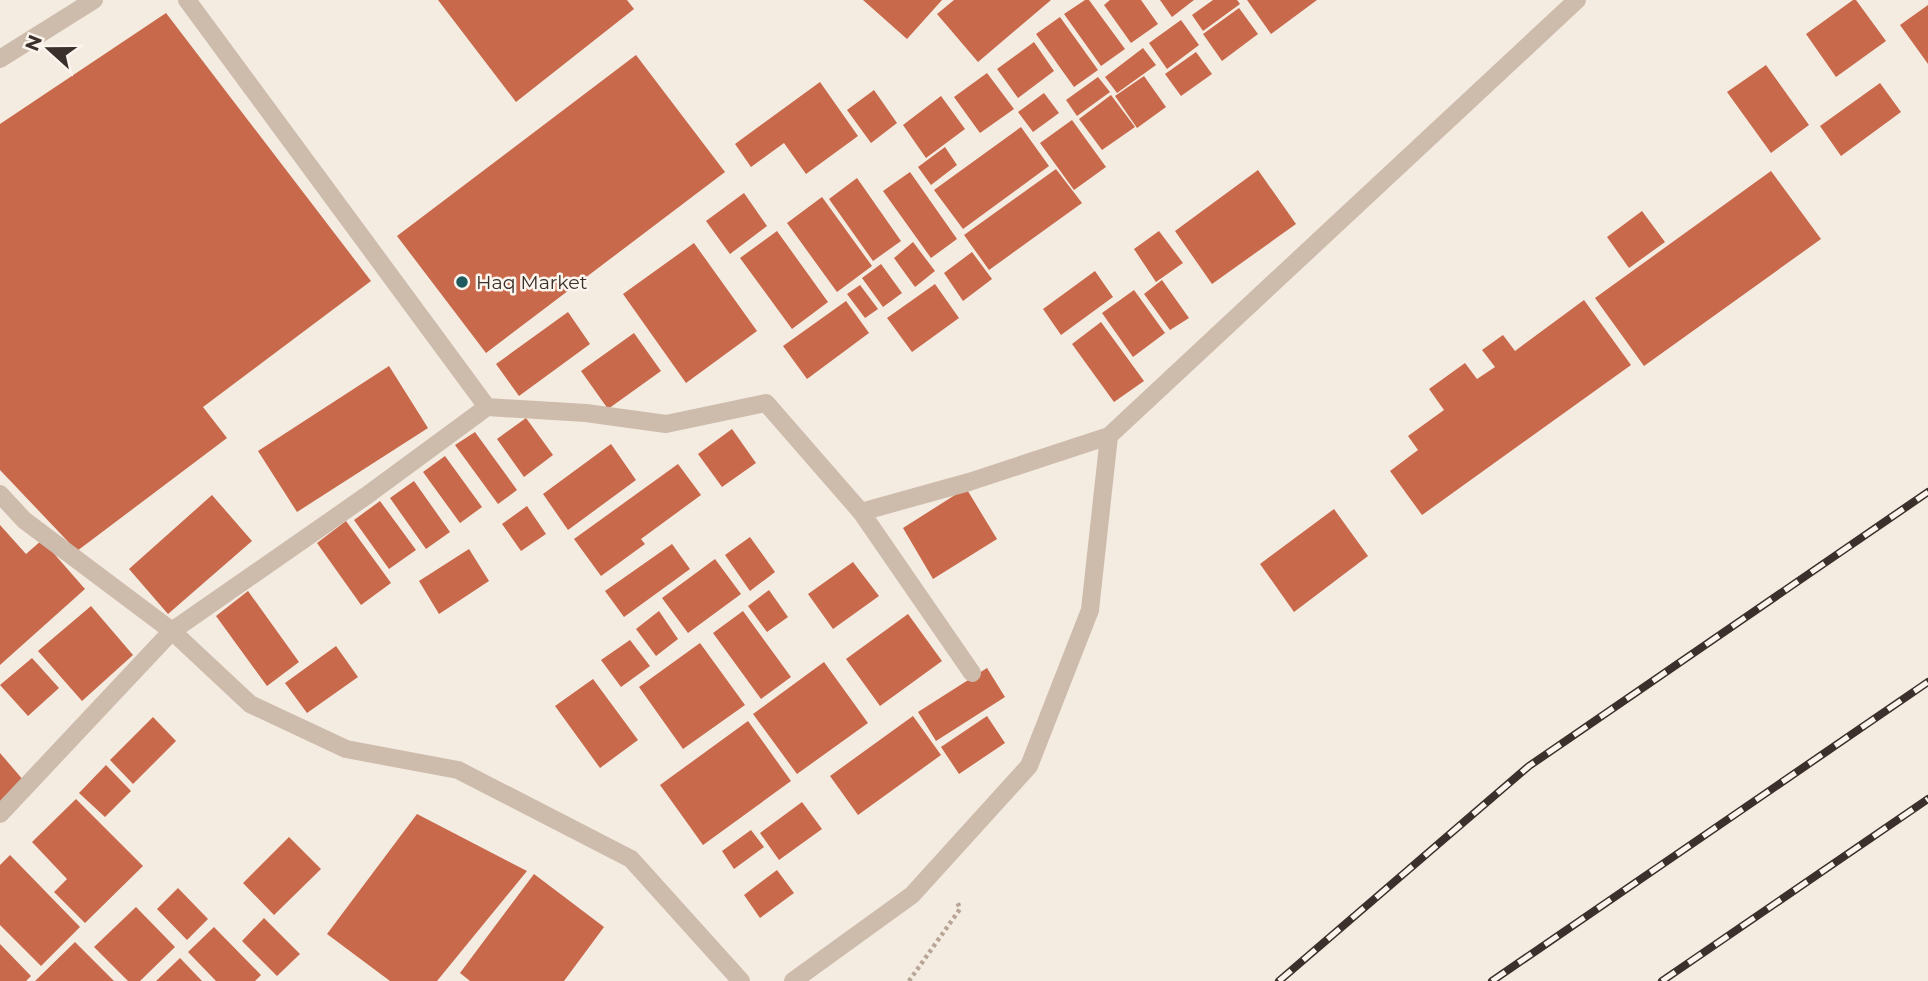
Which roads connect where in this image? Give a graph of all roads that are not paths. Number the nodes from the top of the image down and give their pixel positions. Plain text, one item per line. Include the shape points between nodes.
1 (94, 0) edge
2 (187, 0) edge
3 (1577, 0) edge
4 (0, 59) edge
5 (487, 407) junction
6 (1110, 436) junction
7 (0, 494) edge
8 (861, 512) junction
9 (172, 631) junction
10 (972, 673) dead end
11 (0, 814) edge
12 (741, 981) edge
13 (793, 981) edge

1 - 4 street
2 - 5 street
3 - 6 street
5 - 8 street via 666,424 766,403
5 - 9 street
6 - 8 street
6 - 13 street via 1090,610 1029,766 912,895
7 - 9 street via 24,520
8 - 10 street
9 - 11 street
9 - 12 street via 250,704 346,750 458,770 631,859

